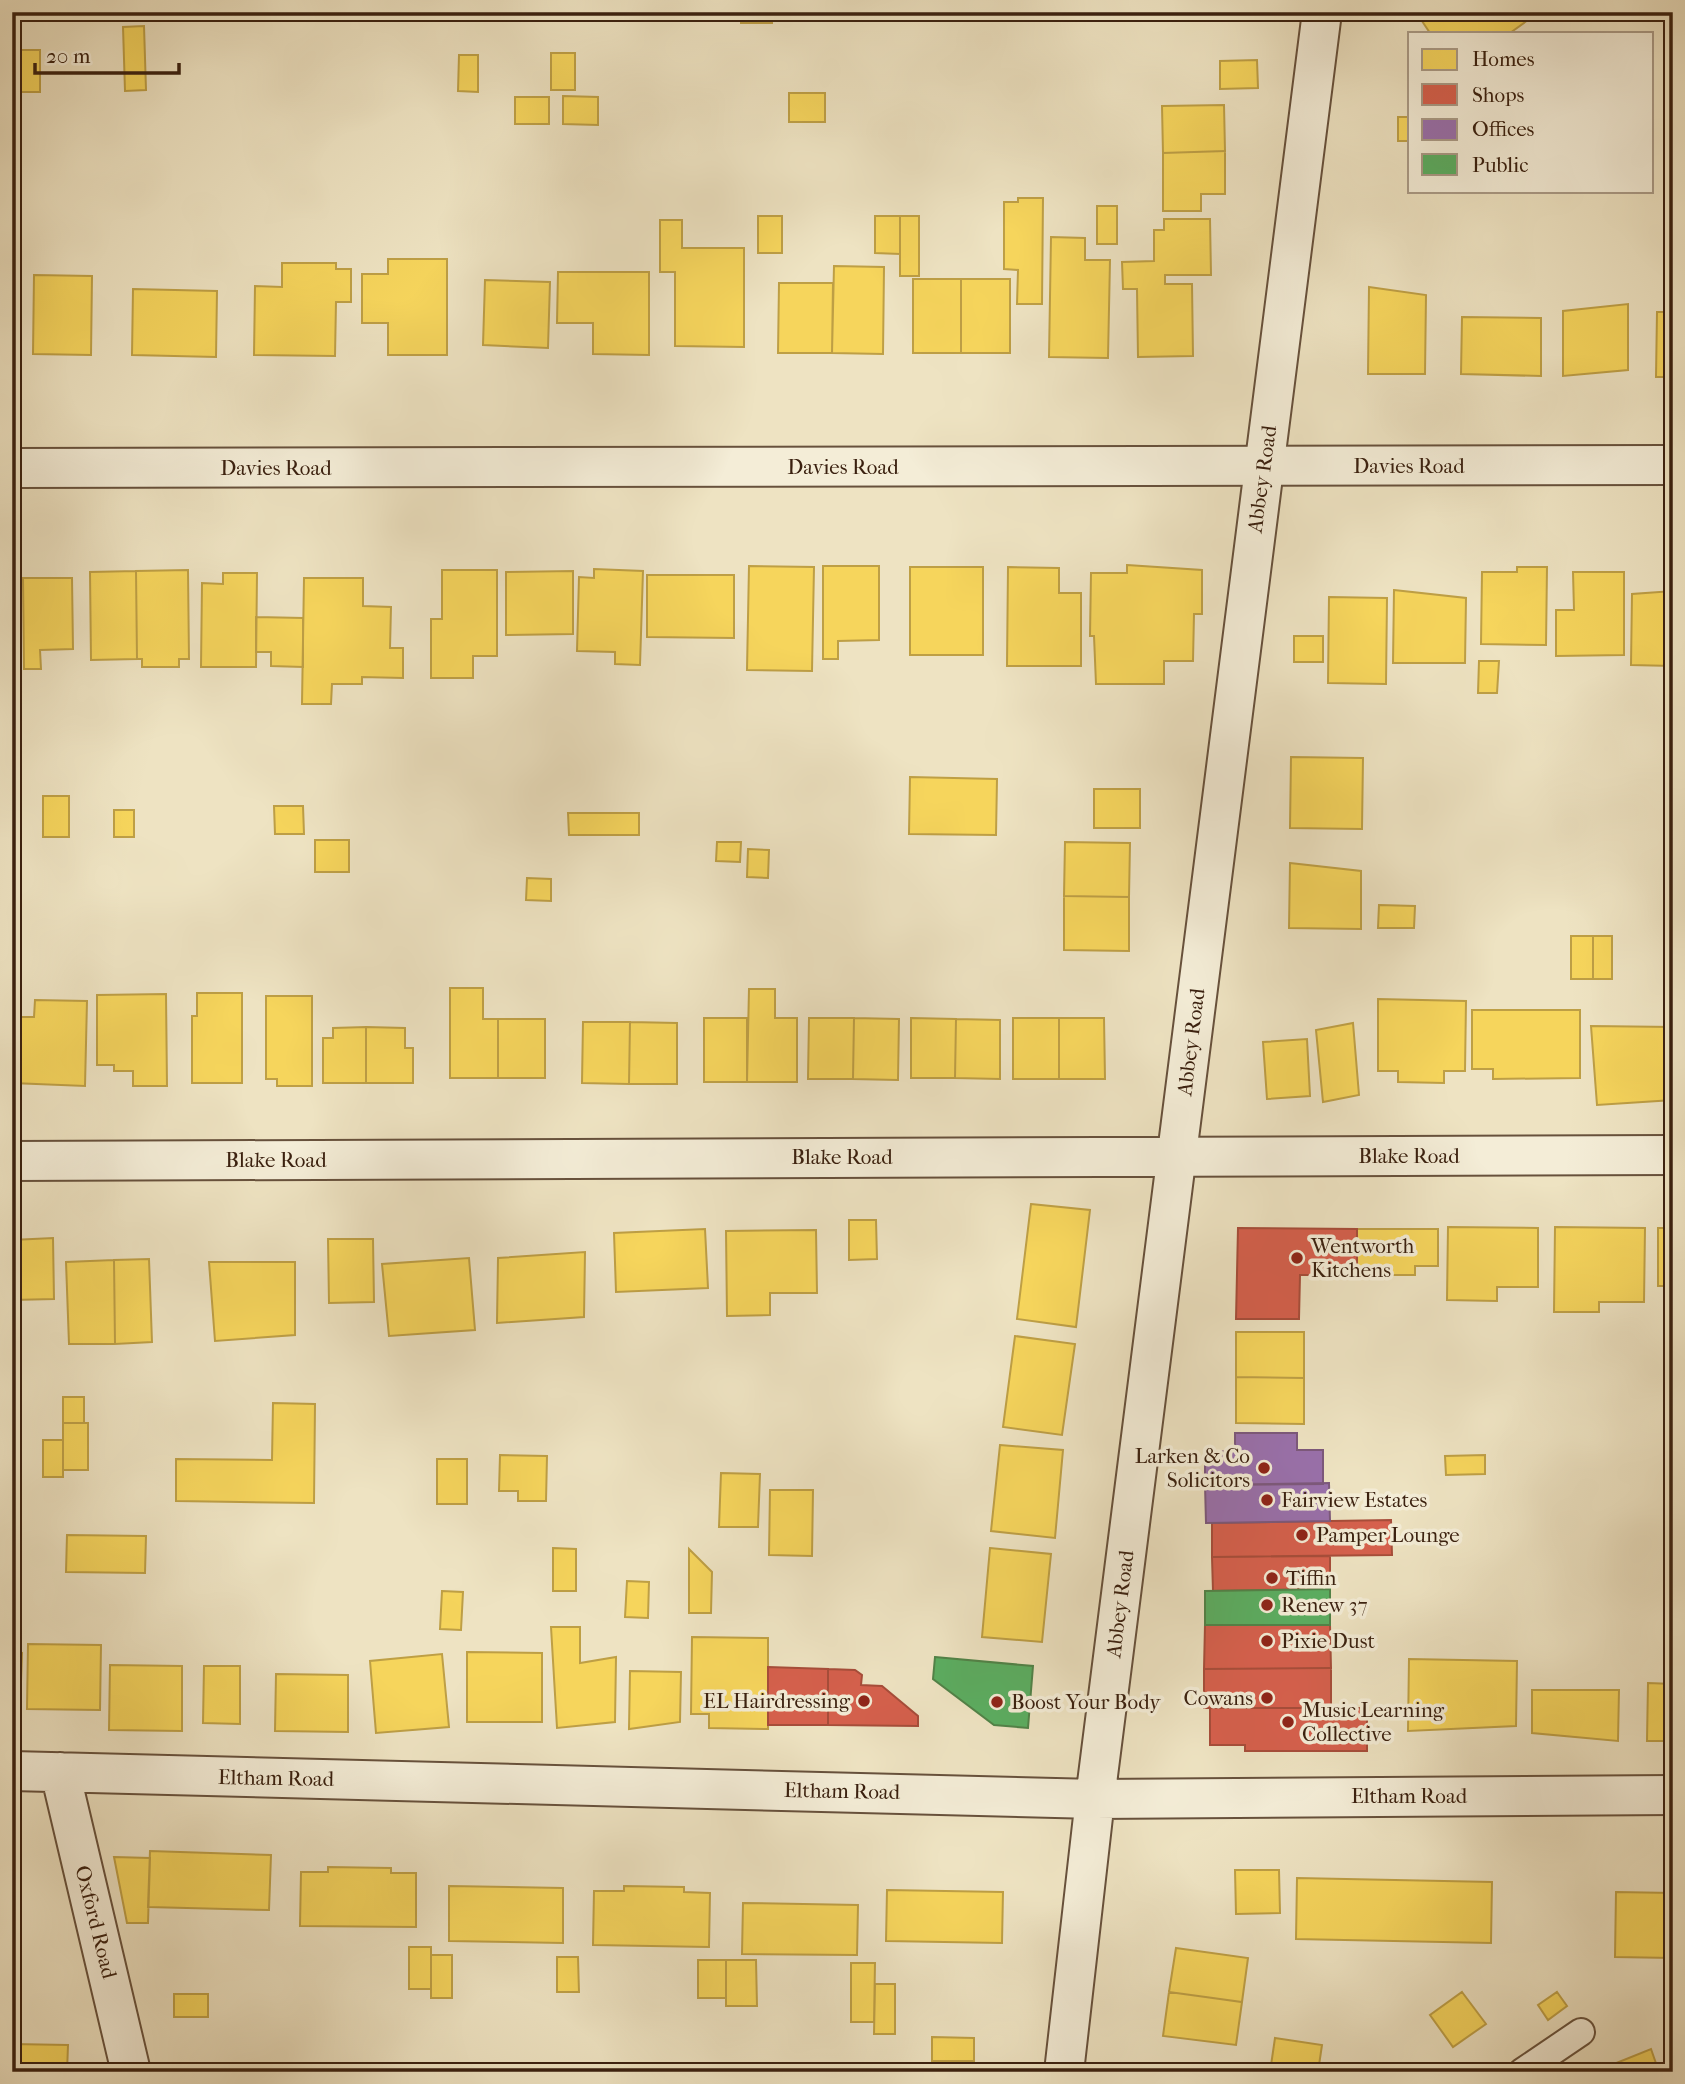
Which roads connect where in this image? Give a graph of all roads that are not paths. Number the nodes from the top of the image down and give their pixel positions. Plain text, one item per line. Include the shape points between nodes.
1 (1322, 12) edge
2 (1673, 465) edge
3 (1263, 466) junction
4 (12, 468) edge
5 (1673, 1155) edge
6 (1177, 1156) junction
7 (12, 1161) edge
8 (12, 1771) edge
9 (60, 1772) junction
10 (1673, 1795) edge
11 (1096, 1799) junction
12 (1581, 2032) dead end
13 (131, 2072) edge
14 (1064, 2072) edge
15 (1522, 2072) edge

1 - 3 street, Abbey Road
2 - 3 street, Davies Road
3 - 4 street, Davies Road
3 - 6 street, Abbey Road
5 - 6 street, Blake Road
6 - 7 street, Blake Road
6 - 11 street, Abbey Road
8 - 9 street, Eltham Road
9 - 11 street, Eltham Road
9 - 13 street, Oxford Road
10 - 11 street, Eltham Road
11 - 14 street, Abbey Road
12 - 15 lane

